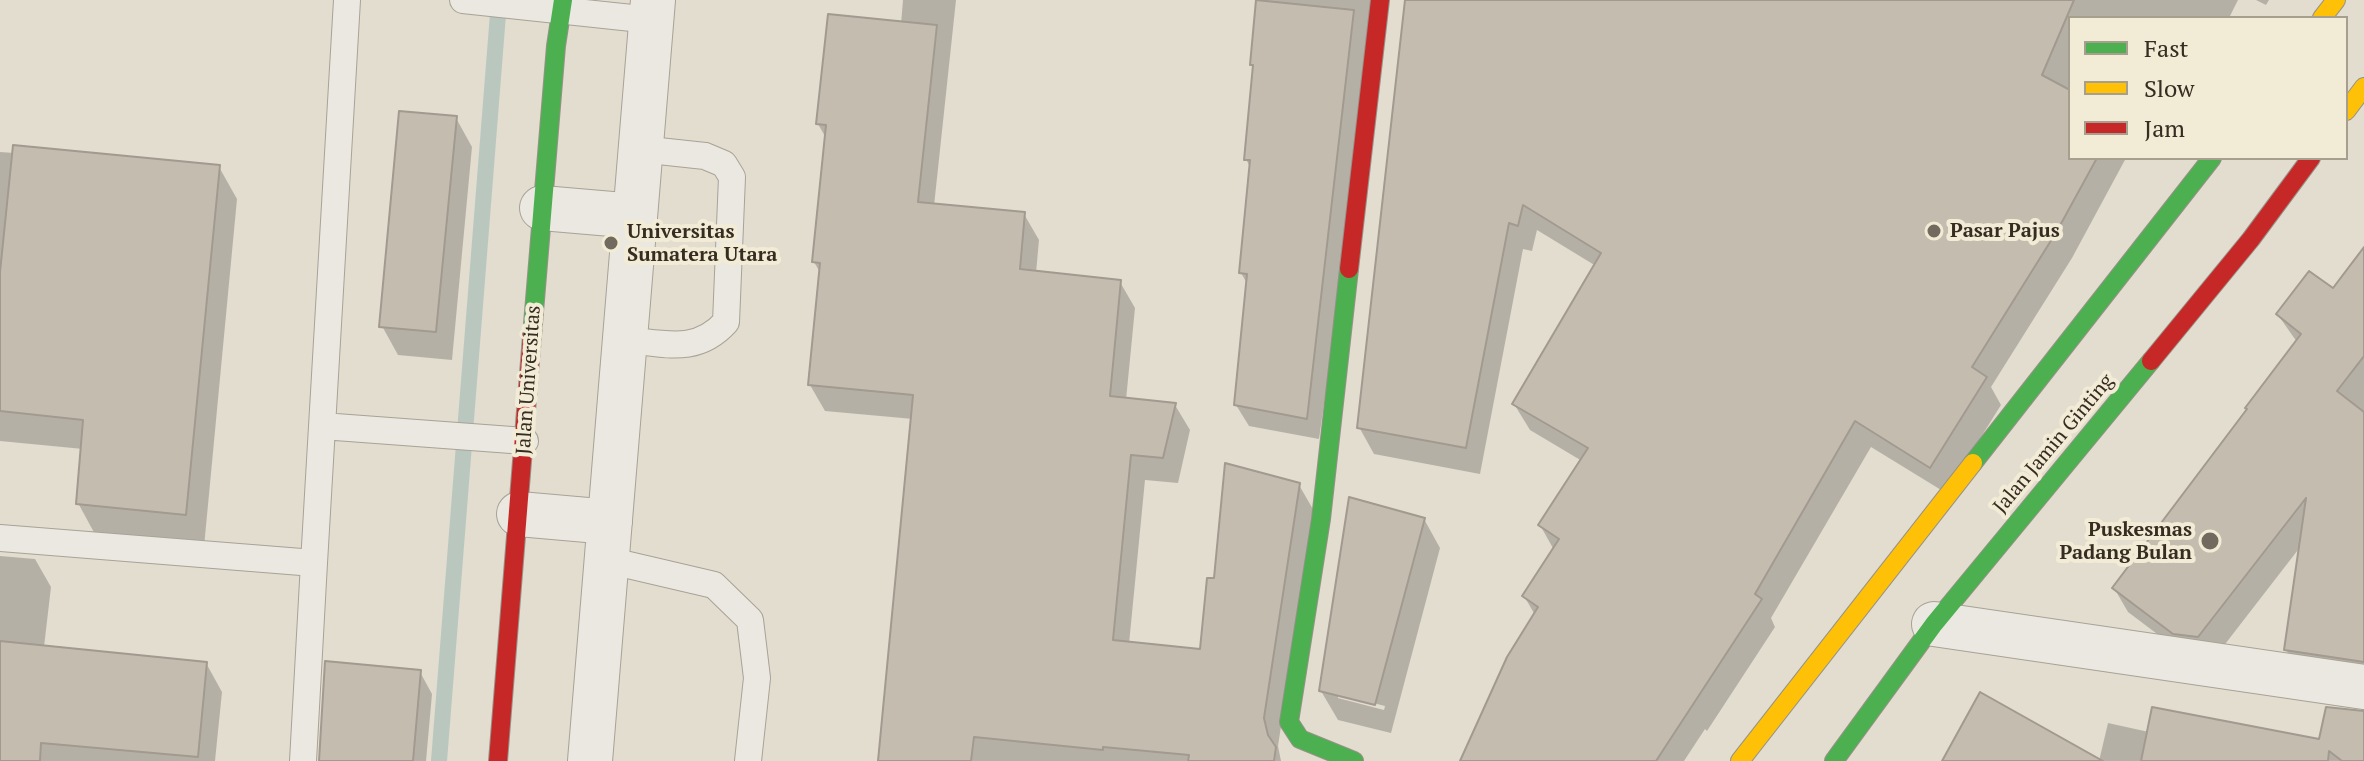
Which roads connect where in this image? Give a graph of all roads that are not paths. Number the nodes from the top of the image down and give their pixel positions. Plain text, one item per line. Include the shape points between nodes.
1 (347, 0) edge
2 (463, 0) edge
3 (1380, 0) edge
4 (2336, 0) edge
5 (562, 6) edge
6 (652, 10) edge
7 (2324, 16) edge
8 (2364, 87) edge
9 (2348, 108) edge
10 (640, 149) junction
11 (2210, 160) edge
12 (2310, 160) edge
13 (542, 208) junction
14 (635, 216) junction
15 (624, 340) junction
16 (322, 426) junction
17 (525, 441) junction
18 (519, 514) junction
19 (0, 538) edge
20 (608, 541) junction
21 (314, 563) junction
22 (1934, 624) junction
23 (2364, 687) edge
24 (303, 761) edge
25 (498, 761) edge
26 (590, 761) edge
27 (748, 761) edge
28 (1354, 761) edge
29 (1740, 761) edge
30 (1834, 761) edge

1 - 16 lane
2 - 5 lane
3 - 28 main road via 1321,519 1289,722 1300,739
4 - 7 main road
5 - 6 lane
5 - 13 main road, Jalan Universitas
6 - 10 street
8 - 9 main road
10 - 14 street
10 - 15 lane via 705,156 724,164 732,177 726,322 713,336 689,345
11 - 29 main road
12 - 22 main road, Jalan Jamin Ginting via 2251,239
13 - 14 street
13 - 17 main road, Jalan Universitas
14 - 15 street
15 - 20 street
16 - 17 lane
16 - 21 lane
17 - 18 main road, Jalan Universitas
18 - 20 street
18 - 25 main road, Jalan Universitas
19 - 21 lane
20 - 26 street
20 - 27 lane via 714,585 750,620 757,678
21 - 24 lane
22 - 23 street
22 - 30 main road, Jalan Jamin Ginting

